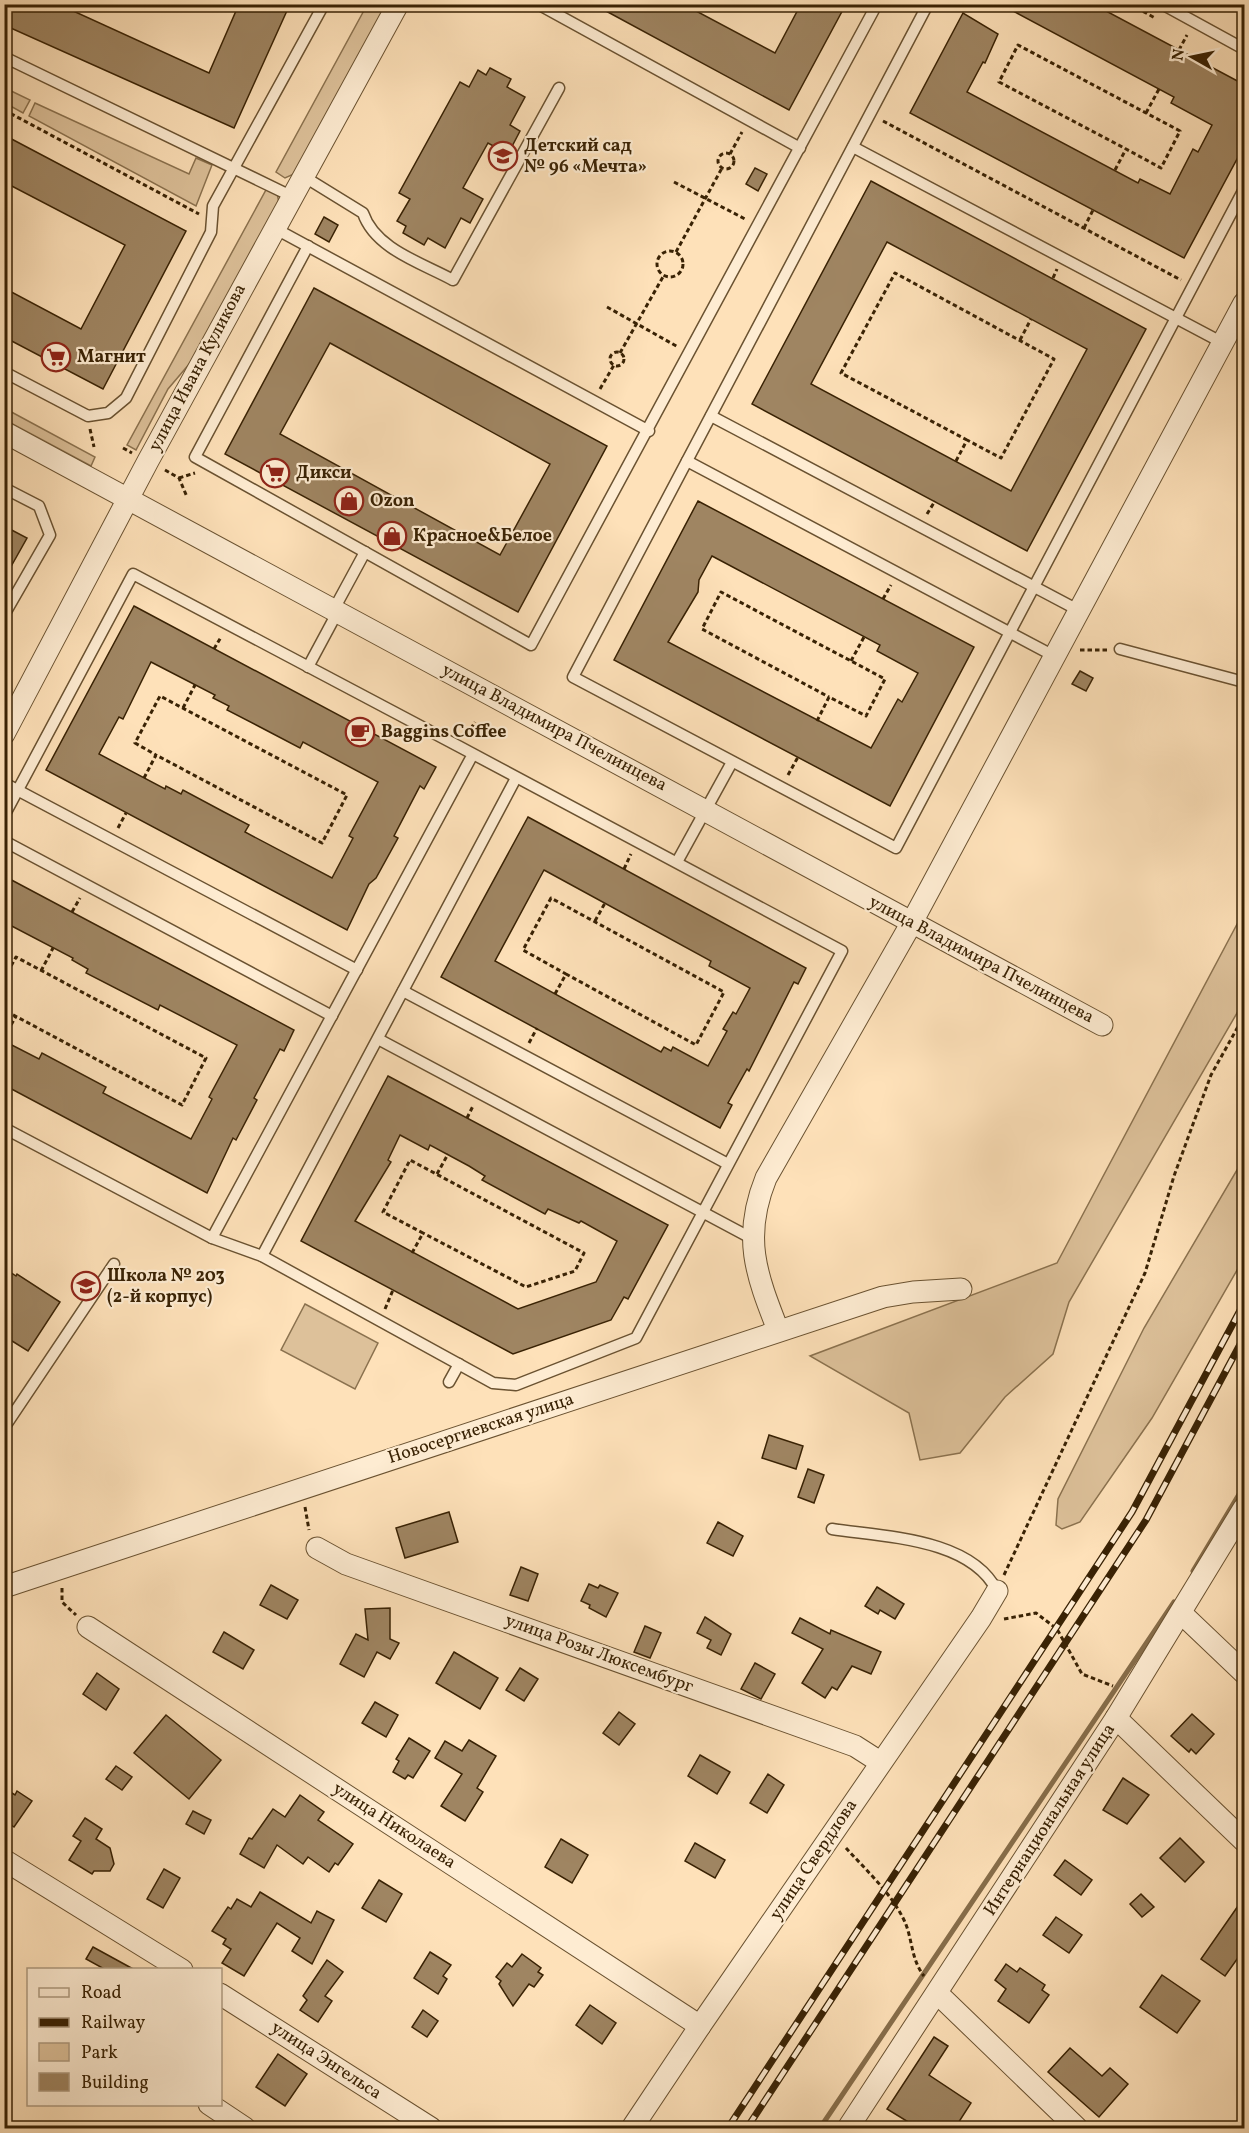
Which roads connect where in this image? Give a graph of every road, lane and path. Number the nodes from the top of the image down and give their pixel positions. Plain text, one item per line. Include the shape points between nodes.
1 (324, 4) edge
2 (398, 4) edge
3 (538, 4) edge
4 (877, 4) edge
5 (928, 4) edge
6 (1162, 4) edge
7 (1187, 35) dead end
8 (1245, 49) edge
9 (1179, 50) dead end
10 (4, 57) edge
11 (559, 88) dead end
12 (1159, 89) dead end
13 (4, 111) edge
14 (1146, 113) junction
15 (748, 119) junction
16 (883, 121) dead end
17 (853, 147) junction
18 (800, 148) junction
19 (1126, 149) junction
20 (730, 154) junction
21 (236, 168) junction
22 (722, 168) junction
23 (1114, 170) dead end
24 (303, 176) junction
25 (674, 182) dead end
26 (1245, 189) edge
27 (291, 196) junction
28 (705, 198) junction
29 (1093, 210) dead end
30 (212, 220) junction
31 (758, 226) junction
32 (274, 228) junction
33 (1084, 228) junction
34 (308, 246) junction
35 (676, 252) junction
36 (664, 275) junction
37 (1188, 283) dead end
38 (1245, 303) edge
39 (607, 307) dead end
40 (1176, 318) junction
41 (1031, 319) dead end
42 (637, 324) junction
43 (1020, 340) junction
44 (1223, 343) junction
45 (620, 353) junction
46 (690, 354) junction
47 (614, 365) junction
48 (4, 372) edge
49 (597, 395) dead end
50 (711, 416) junction
51 (649, 431) junction
52 (4, 432) edge
53 (967, 440) junction
54 (687, 461) junction
55 (956, 461) dead end
56 (203, 470) dead end
57 (4, 488) edge
58 (187, 497) dead end
59 (128, 499) junction
60 (934, 501) dead end
61 (927, 516) dead end
62 (365, 552) junction
63 (1034, 586) junction
64 (1078, 610) junction
65 (335, 612) junction
66 (4, 615) edge
67 (1010, 632) junction
68 (864, 637) dead end
69 (1120, 649) joint
70 (1080, 651) dead end
71 (1054, 656) junction
72 (851, 661) junction
73 (308, 667) junction
74 (1245, 682) edge
75 (195, 685) dead end
76 (829, 697) junction
77 (183, 708) junction
78 (817, 721) dead end
79 (4, 734) edge
80 (473, 754) junction
81 (156, 755) junction
82 (798, 757) dead end
83 (732, 762) junction
84 (144, 778) dead end
85 (516, 778) junction
86 (4, 783) edge
87 (781, 788) junction
88 (18, 790) junction
89 (706, 809) junction
90 (4, 816) edge
91 (4, 841) edge
92 (677, 862) junction
93 (605, 903) dead end
94 (595, 921) junction
95 (911, 924) junction
96 (53, 948) dead end
97 (357, 970) junction
98 (41, 971) junction
99 (566, 974) junction
100 (4, 979) edge
101 (403, 991) junction
102 (555, 994) dead end
103 (4, 1011) edge
104 (16, 1016) junction
105 (332, 1016) junction
106 (1245, 1016) edge
107 (1102, 1025) dead end
108 (4, 1038) edge
109 (378, 1039) junction
110 (4, 1128) edge
111 (448, 1154) dead end
112 (728, 1164) junction
113 (437, 1174) junction
114 (703, 1212) junction
115 (423, 1233) junction
116 (212, 1238) junction
117 (751, 1238) junction
118 (412, 1253) dead end
119 (262, 1256) junction
120 (114, 1264) dead end
121 (961, 1289) dead end
122 (393, 1290) dead end
123 (380, 1319) junction
124 (778, 1330) junction
125 (459, 1364) junction
126 (449, 1382) dead end
127 (4, 1428) edge
128 (303, 1488) junction
129 (1245, 1508) edge
130 (832, 1529) dead end
131 (317, 1548) joint
132 (62, 1567) junction
133 (4, 1587) edge
134 (996, 1591) junction
135 (1181, 1613) junction
136 (981, 1618) junction
137 (88, 1627) joint
138 (1245, 1673) edge
139 (1128, 1698) junction
140 (1116, 1718) junction
141 (880, 1762) junction
142 (833, 1833) junction
143 (1245, 1841) edge
144 (4, 1860) edge
145 (179, 1968) edge
146 (938, 1994) junction
147 (222, 1995) edge
148 (700, 2026) junction
149 (212, 2106) edge
150 (245, 2128) edge
151 (431, 2128) edge
152 (632, 2128) edge
153 (848, 2128) edge
154 (1077, 2128) edge

1 - 21 lane
2 - 24 street, улица Ивана Куликова
3 - 15 lane
4 - 18 lane
5 - 17 lane
6 - 8 lane
7 - 9 path
10 - 21 lane
11 - 24 lane via 453,280 378,239 363,213
12 - 14 path
13 - 30 path
14 - 19 path via 1180,131 1161,168
14 - 19 path via 1018,45 999,82
15 - 18 lane
15 - 20 path
16 - 33 path
17 - 40 lane
17 - 50 lane
18 - 31 lane
19 - 23 path
20 - 22 path via 733,165
20 - 22 path via 719,157
21 - 27 lane
21 - 30 lane via 213,206
22 - 28 path
24 - 27 street, улица Ивана Куликова
25 - 28 path
26 - 40 lane
27 - 32 street, улица Ивана Куликова
28 - 31 path
28 - 35 path
29 - 33 path
30 - 48 lane via 211,232 126,398 108,413 88,416
31 - 46 lane
32 - 34 lane
32 - 59 street, улица Ивана Куликова
33 - 37 path
34 - 51 lane
34 - 62 lane via 195,457
35 - 36 path via 665,252 658,260
35 - 36 path via 682,260 681,270 674,276
36 - 42 path
38 - 44 street
39 - 42 path
40 - 44 lane
40 - 63 lane
41 - 43 path
42 - 45 path
42 - 46 path
43 - 53 path via 1054,359 1001,458
43 - 53 path via 895,273 847,363 842,373
44 - 64 street
45 - 47 path via 623,362
45 - 47 path via 611,356
46 - 51 lane
47 - 49 path
50 - 54 lane
50 - 63 lane
51 - 62 lane via 531,645
52 - 59 street, улица Владимира Пчелинцева
53 - 55 path
54 - 67 lane
54 - 83 lane via 573,677
56 - 58 path via 179,478
57 - 66 lane via 39,506 50,535
59 - 65 street, улица Владимира Пчелинцева
59 - 79 street, улица Ивана Куликова
60 - 61 path
62 - 65 lane
63 - 64 lane
63 - 67 lane
64 - 71 street
65 - 73 lane
65 - 89 street, улица Владимира Пчелинцева
67 - 71 lane
67 - 87 lane via 896,848
68 - 72 path
69 - 70 path
69 - 74 lane
71 - 95 street
72 - 76 path via 885,679 866,716
72 - 76 path via 722,592 702,629
73 - 80 lane
73 - 88 lane via 133,574
75 - 77 path
76 - 78 path
77 - 81 path via 160,696 135,743
77 - 81 path via 347,795 322,843
80 - 85 lane
80 - 97 lane
81 - 84 path
82 - 87 path
83 - 87 lane
83 - 89 lane
85 - 92 lane
85 - 101 lane
86 - 88 lane
88 - 90 lane
88 - 97 lane
89 - 92 lane
89 - 95 street, улица Владимира Пчелинцева
91 - 105 lane
92 - 112 lane via 842,951
93 - 94 path
94 - 99 path via 551,898 523,950
94 - 99 path via 724,992 696,1045
95 - 107 street, улица Владимира Пчелинцева
95 - 117 street via 766,1178
96 - 98 path
97 - 105 lane
98 - 100 path via 16,957
98 - 104 path via 206,1058 182,1105
99 - 102 path
101 - 109 lane
101 - 112 lane
103 - 104 path
104 - 108 path
105 - 116 lane
106 - 134 path via 1211,1075 1174,1176 1145,1274
109 - 114 lane
109 - 119 lane
110 - 116 lane
111 - 113 path
112 - 114 lane
113 - 115 path via 410,1161 383,1212
113 - 115 path via 584,1253 575,1271 526,1287
114 - 117 lane
114 - 125 lane via 636,1338 516,1384 493,1383
115 - 118 path
116 - 119 lane
117 - 124 street via 756,1270
119 - 123 lane
120 - 127 lane
121 - 124 street, Новосергиевская улица via 883,1297
122 - 123 path
123 - 125 lane
124 - 128 street, Новосергиевская улица
125 - 126 lane
128 - 131 path via 308,1529
128 - 132 street, Новосергиевская улица
129 - 135 street, Интернациональная улица
130 - 134 lane via 939,1546 975,1564 990,1577
131 - 141 street, улица Розы Люксембург via 346,1564 855,1746
132 - 133 street, Новосергиевская улица
132 - 137 path via 62,1602
134 - 136 street, улица Свердлова
135 - 138 street
135 - 139 street, Интернациональная улица
136 - 139 path via 1022,1618 1036,1613 1057,1629 1082,1674 1117,1687
136 - 141 street, улица Свердлова
137 - 148 street, улица Николаева
139 - 140 street, Интернациональная улица
140 - 143 street
140 - 146 street, Интернациональная улица
141 - 142 street, улица Свердлова
142 - 146 path via 902,1916 916,1966
142 - 148 street, улица Свердлова
144 - 145 street
146 - 153 street, Интернациональная улица
146 - 154 street
147 - 151 street, улица Энгельса
148 - 152 street, улица Свердлова
149 - 150 street

